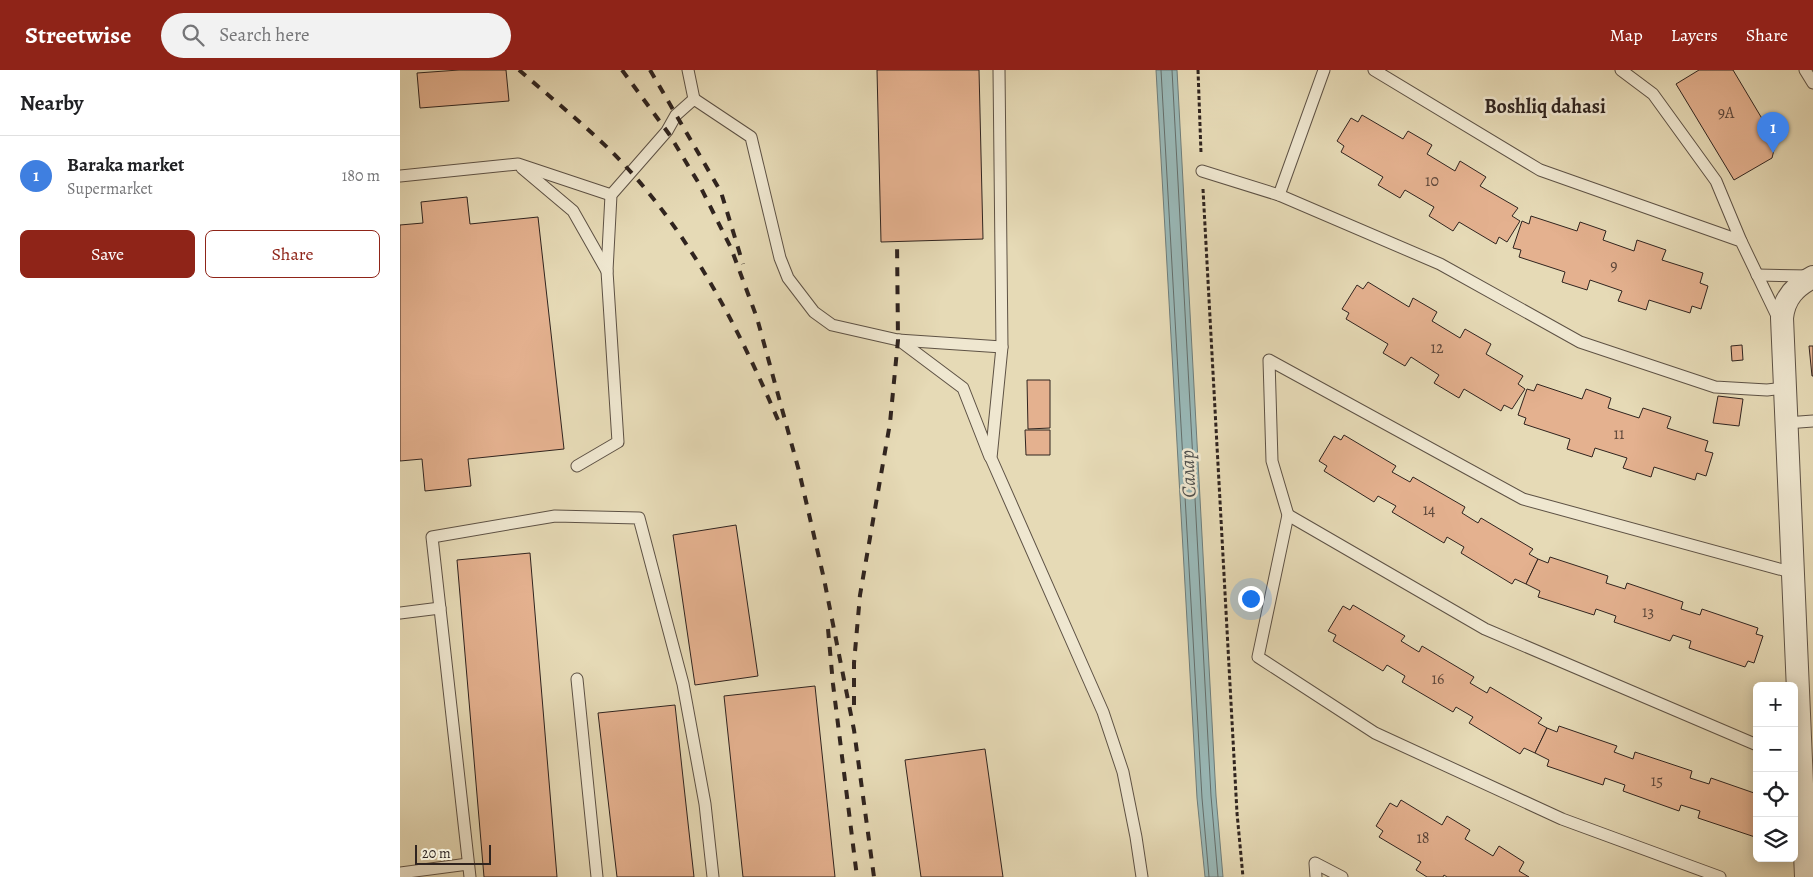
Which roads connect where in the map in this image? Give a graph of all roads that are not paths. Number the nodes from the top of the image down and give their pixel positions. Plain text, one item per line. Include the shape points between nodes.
1 (688, 70) edge
2 (999, 70) edge
3 (1324, 70) edge
4 (1374, 70) edge
5 (1621, 70) edge
6 (1805, 70) edge
7 (1813, 83) edge
8 (694, 99) junction
9 (518, 164) junction
10 (1202, 170) road end
11 (400, 176) edge
12 (611, 195) junction
13 (1279, 195) junction
14 (1741, 241) junction
15 (607, 271) junction
16 (1757, 275) junction
17 (1813, 277) edge
18 (1782, 326) junction
19 (898, 340) junction
20 (1002, 347) junction
21 (1785, 388) junction
22 (1813, 421) edge
23 (1786, 423) junction
24 (991, 458) junction
25 (577, 466) dead end
26 (1288, 515) junction
27 (1794, 574) junction
28 (440, 608) junction
29 (400, 613) edge
30 (576, 679) dead end
31 (1796, 727) edge
32 (1753, 743) edge
33 (1798, 772) edge
34 (468, 864) junction
35 (400, 873) edge
36 (470, 877) edge
37 (597, 877) edge
38 (714, 877) edge
39 (1142, 877) edge
40 (1316, 877) edge
41 (1342, 877) edge
42 (1720, 877) edge
43 (1806, 877) edge

1 - 8 lane
2 - 20 lane
3 - 13 lane
4 - 14 lane via 1540,170
5 - 14 lane via 1653,94 1716,181
6 - 7 lane
8 - 12 lane via 676,115 667,131
8 - 19 lane via 750,137 780,258 798,295 832,325
9 - 11 lane
9 - 12 lane
9 - 15 lane via 573,211
10 - 13 lane
12 - 15 lane
13 - 21 lane via 1440,264 1580,342 1715,387
14 - 16 lane
15 - 25 lane via 618,442
16 - 17 lane
16 - 18 lane
17 - 18 street via 1789,295 1782,310
18 - 21 street
19 - 20 lane
19 - 24 lane via 963,388
20 - 24 lane
21 - 23 street
22 - 23 lane
23 - 27 street
24 - 39 lane via 1103,712 1123,772
26 - 27 lane via 1272,461 1270,360 1523,499
26 - 32 lane via 1485,629
26 - 42 lane via 1258,657 1375,733 1562,819
27 - 31 street
28 - 29 lane
28 - 34 lane
28 - 38 lane via 432,537 555,516 639,518 683,684 705,804
30 - 37 lane
33 - 43 street
34 - 35 lane
34 - 36 lane
40 - 41 lane via 1315,863

